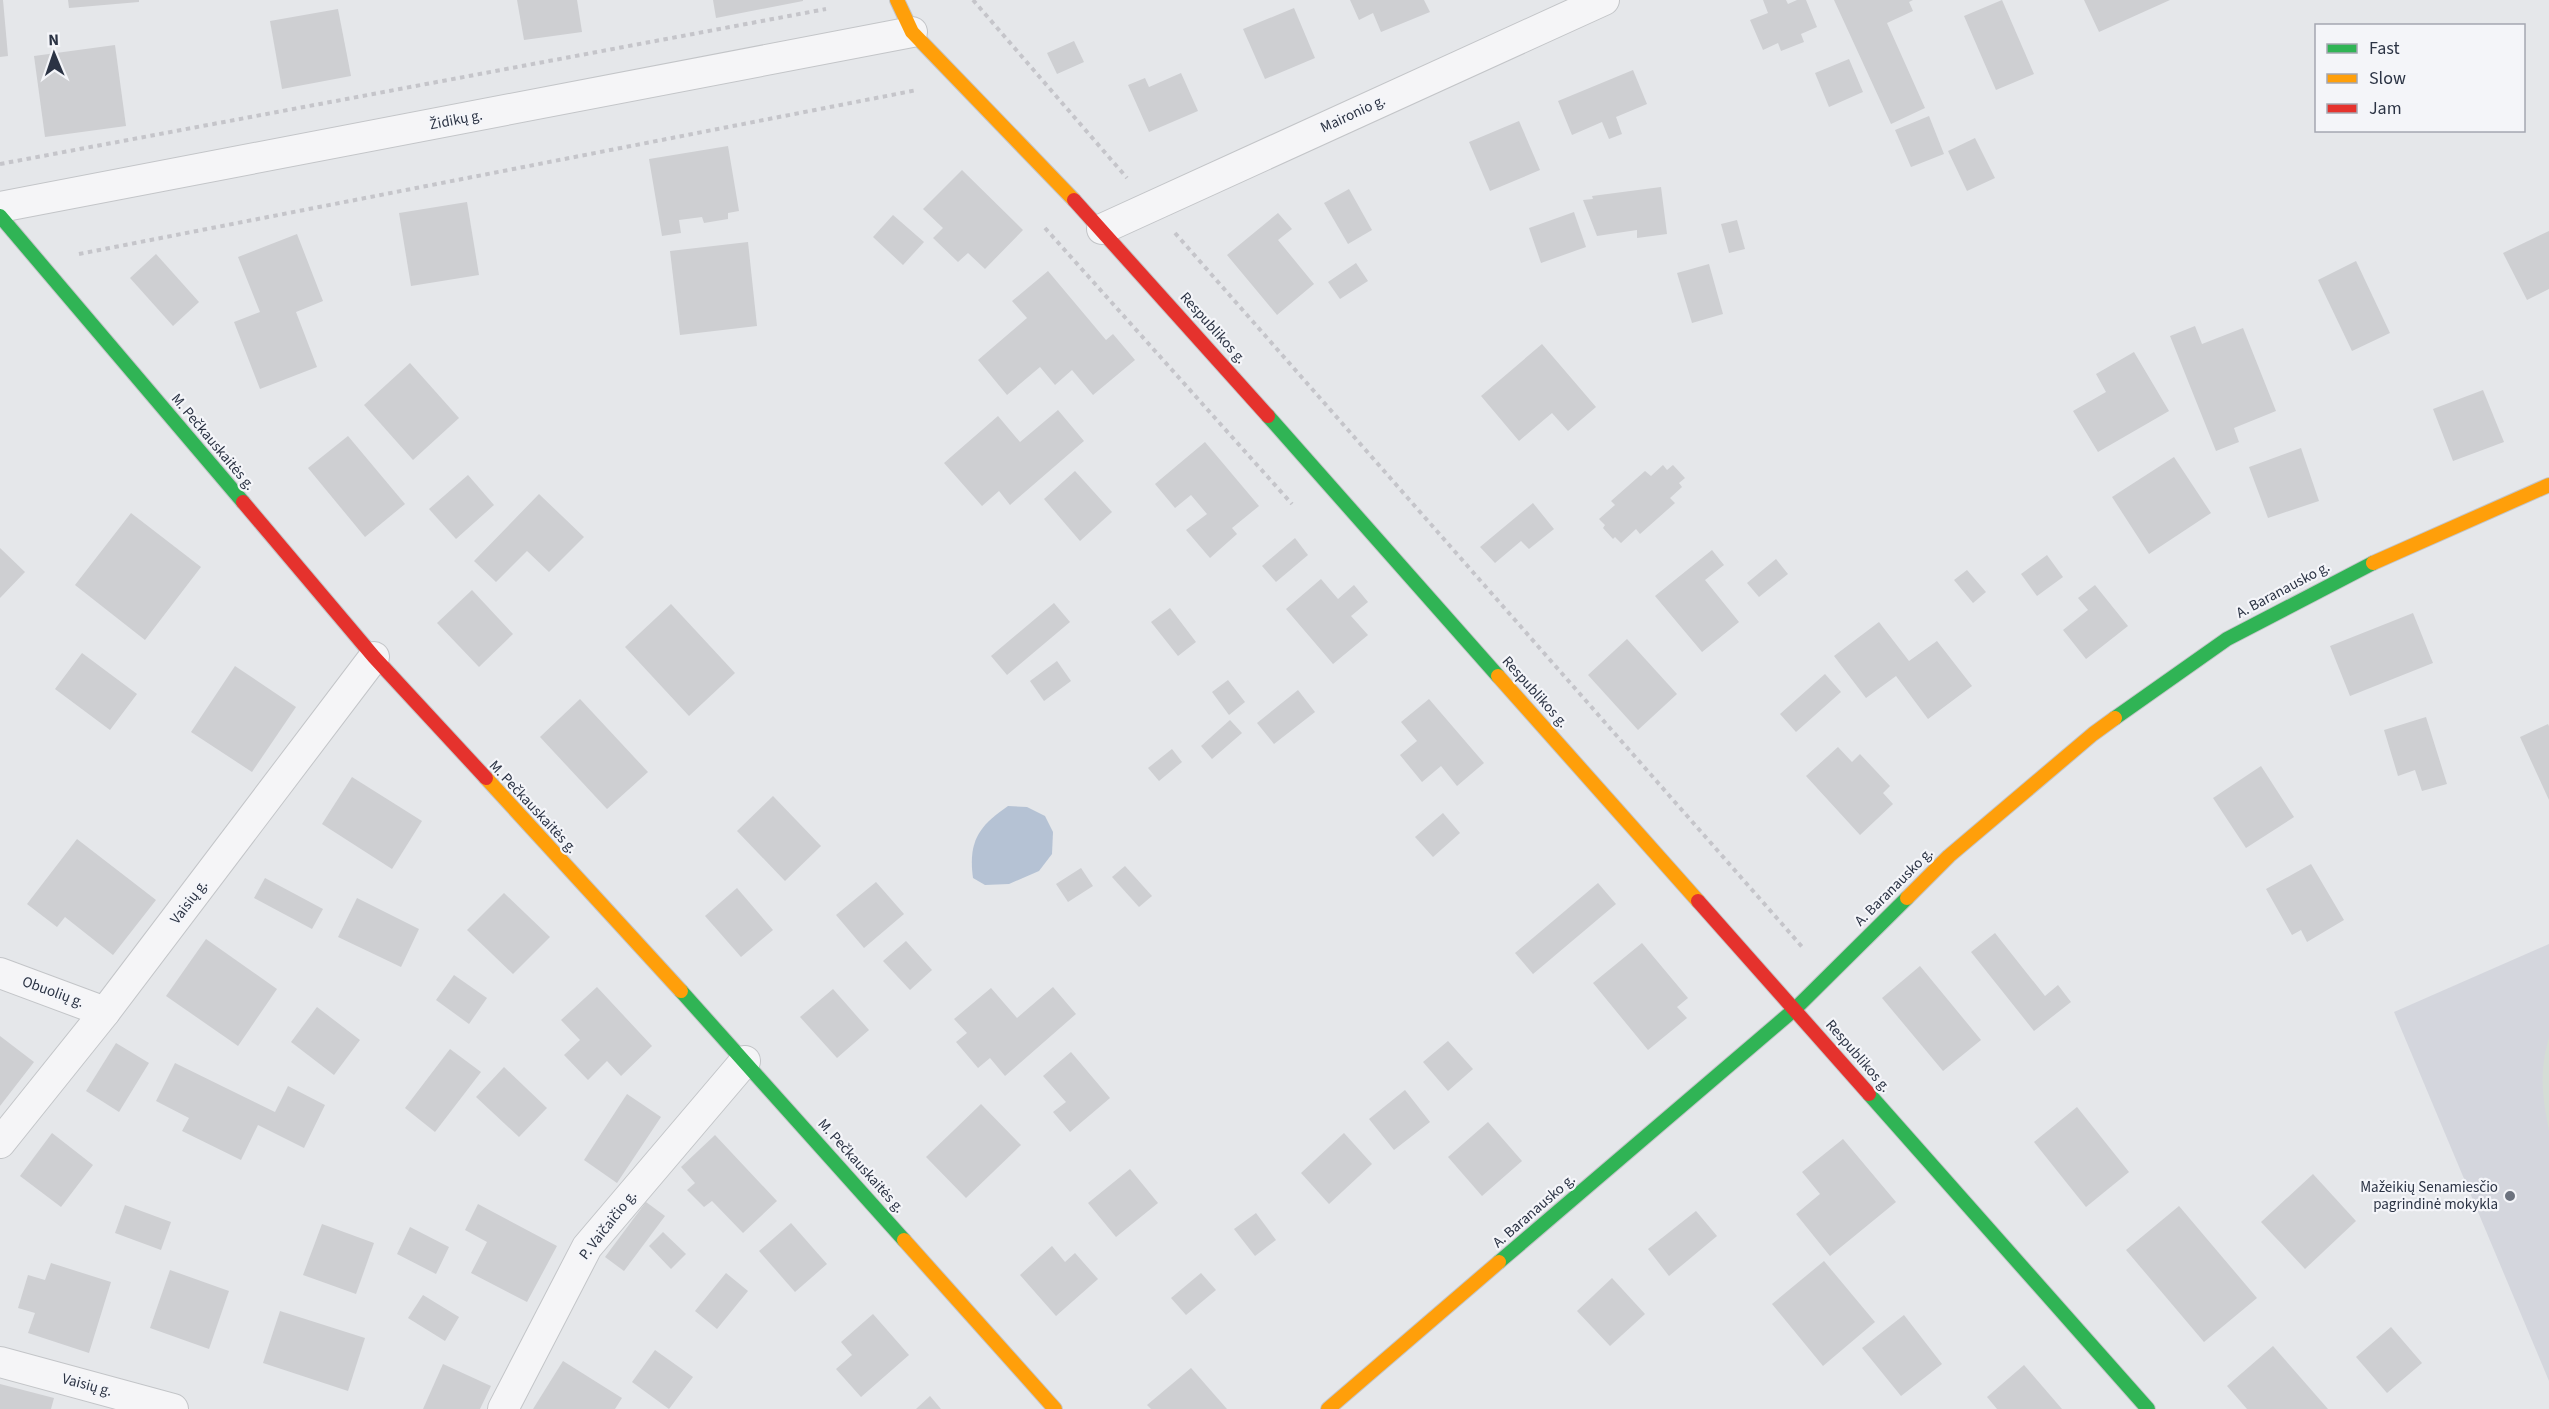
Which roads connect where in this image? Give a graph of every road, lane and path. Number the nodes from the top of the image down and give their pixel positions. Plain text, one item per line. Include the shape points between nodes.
1 (897, 0) edge
2 (973, 0) edge
3 (1604, 0) edge
4 (828, 9) dead end
5 (912, 32) junction
6 (921, 89) dead end
7 (0, 164) edge
8 (1151, 206) junction
9 (0, 207) edge
10 (0, 216) edge
11 (1102, 229) junction
12 (79, 254) dead end
13 (2549, 485) edge
14 (374, 657) junction
15 (0, 972) edge
16 (1828, 976) junction
17 (1795, 1009) junction
18 (105, 1012) junction
19 (745, 1061) junction
20 (0, 1143) edge
21 (0, 1362) edge
22 (173, 1409) edge
23 (503, 1409) edge
24 (1055, 1409) edge
25 (1328, 1409) edge
26 (2148, 1409) edge

1 - 5 street, Respublikos g.
2 - 8 path
3 - 8 street, Maironio g.
4 - 7 path
5 - 9 street, Židikų g.
5 - 11 street, Respublikos g.
6 - 12 path
8 - 11 street, Maironio g.
8 - 16 path
10 - 14 street, M. Pečkauskaitės g.
11 - 17 street, Respublikos g.
13 - 16 street, A. Baranausko g. via 2349,574 2227,639 2075,749 1949,856
14 - 18 street, Vaisių g.
14 - 19 street, M. Pečkauskaitės g.
15 - 18 street, Obuolių g.
16 - 17 street, A. Baranausko g.
17 - 25 street, A. Baranausko g.
17 - 26 street, Respublikos g.
18 - 20 street, Vaisių g.
19 - 23 street, P. Vaičaičio g. via 587,1247
19 - 24 street, M. Pečkauskaitės g.
21 - 22 street, Vaisių g.

